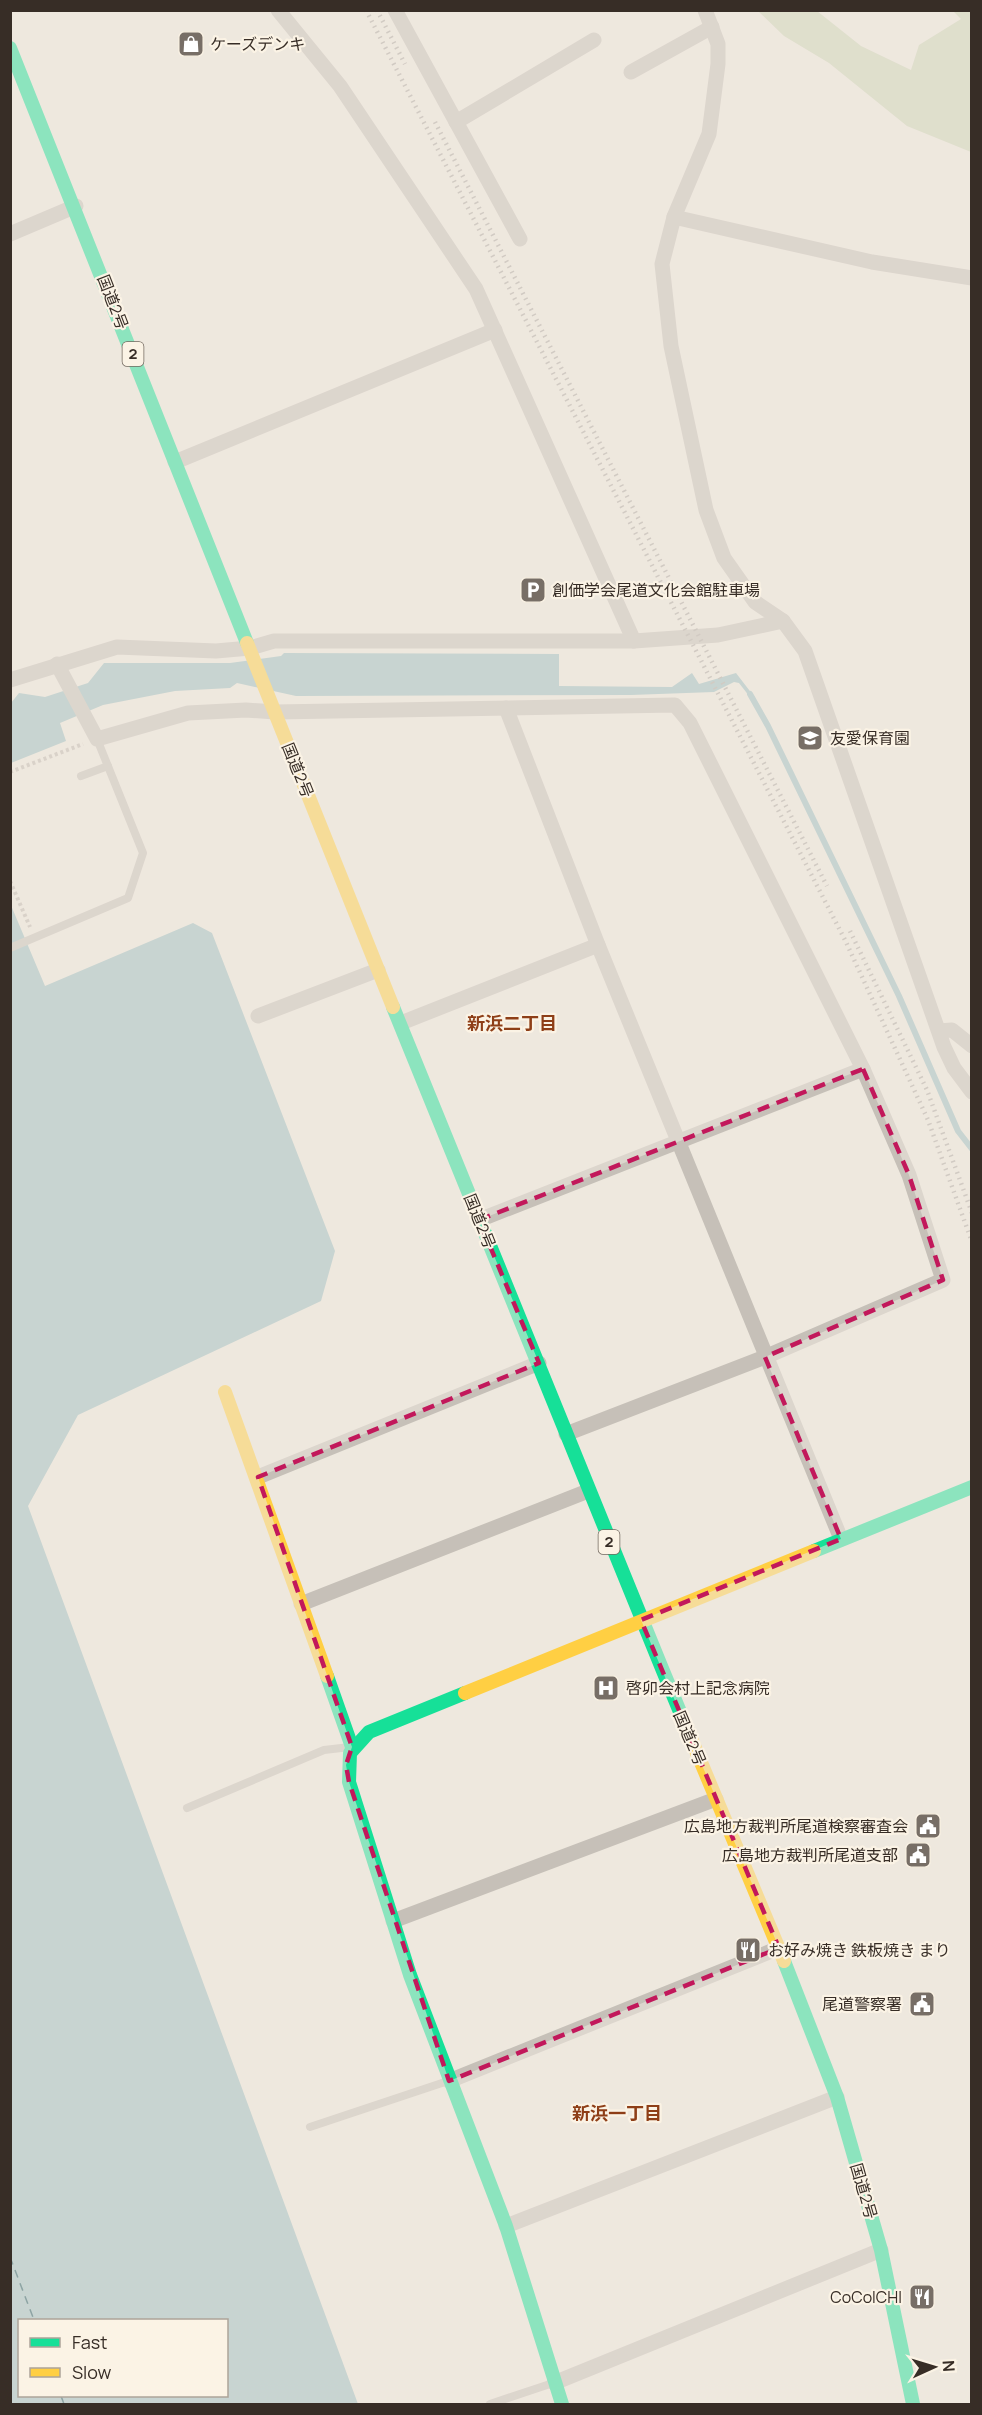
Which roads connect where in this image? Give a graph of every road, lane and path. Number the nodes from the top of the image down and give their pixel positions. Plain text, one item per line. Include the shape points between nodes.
1 (278, 10) edge
2 (395, 10) edge
3 (705, 10) edge
4 (712, 27) junction
5 (594, 40) dead end
6 (10, 48) edge
7 (632, 72) dead end
8 (456, 122) junction
9 (76, 207) junction
10 (674, 217) junction
11 (10, 234) edge
12 (520, 239) dead end
13 (972, 278) edge
14 (495, 330) junction
15 (175, 462) junction
16 (783, 621) junction
17 (634, 641) junction
18 (253, 654) junction
19 (57, 664) junction
20 (10, 680) edge
21 (506, 708) junction
22 (275, 712) junction
23 (98, 738) junction
24 (108, 766) junction
25 (10, 772) edge
26 (81, 776) dead end
27 (10, 881) edge
28 (34, 938) junction
29 (598, 945) junction
30 (10, 948) edge
31 (378, 970) junction
32 (258, 1016) dead end
33 (401, 1023) junction
34 (939, 1031) junction
35 (972, 1046) edge
36 (863, 1069) junction
37 (972, 1092) edge
38 (679, 1140) junction
39 (479, 1220) junction
40 (765, 1357) junction
41 (539, 1363) junction
42 (225, 1392) dead end
43 (566, 1434) junction
44 (258, 1477) junction
45 (972, 1486) edge
46 (588, 1491) junction
47 (841, 1539) junction
48 (301, 1604) junction
49 (641, 1620) junction
50 (352, 1747) junction
51 (716, 1799) junction
52 (187, 1808) dead end
53 (393, 1921) junction
54 (779, 1948) junction
55 (449, 2081) junction
56 (837, 2097) junction
57 (310, 2127) dead end
58 (506, 2226) junction
59 (881, 2250) junction
60 (555, 2383) junction
61 (490, 2404) edge
62 (562, 2404) edge
63 (913, 2404) edge

1 - 14 street via 347,96 476,289
2 - 8 street
3 - 4 street
4 - 7 street
4 - 10 street via 718,44 718,64 708,134
5 - 8 street
6 - 9 main road, 国道2号 / 2
8 - 12 street
9 - 11 street
9 - 15 main road, 国道2号 / 2
10 - 13 street via 872,262
10 - 16 street via 662,264 671,346 706,510 724,558 755,602
14 - 15 street
14 - 17 street
15 - 18 main road, 国道2号 / 2
16 - 17 street via 718,635
16 - 34 street via 805,651 822,695
17 - 18 street via 274,642
18 - 19 street via 117,647
18 - 22 main road, 国道2号 / 2
19 - 20 street
19 - 23 street
21 - 22 street
21 - 29 street
21 - 36 street via 675,705 690,723
22 - 23 street via 188,713
22 - 31 main road, 国道2号 / 2
23 - 24 lane
23 - 25 path
24 - 26 lane
24 - 28 lane via 143,853 128,898
27 - 28 path
28 - 30 lane
29 - 33 street
29 - 38 street
31 - 32 street
31 - 33 main road, 国道2号 / 2
33 - 39 main road, 国道2号 / 2
34 - 35 street via 952,1030
34 - 37 street via 954,1068
36 - 38 street
36 - 40 street via 909,1175 943,1280
38 - 39 street
38 - 40 street
39 - 41 main road, 国道2号 / 2
40 - 43 street
40 - 47 street
41 - 43 main road, 国道2号 / 2
41 - 44 street
42 - 44 main road
43 - 46 main road, 国道2号 / 2
44 - 48 main road
45 - 47 main road
46 - 48 street
46 - 49 main road, 国道2号 / 2
47 - 49 main road
48 - 50 main road
49 - 50 main road via 369,1732
49 - 51 main road, 国道2号 / 2
50 - 52 lane via 324,1750
50 - 53 main road via 346,1765 349,1782
51 - 53 street
51 - 54 main road, 国道2号 / 2
53 - 55 main road
54 - 55 street
54 - 56 main road, 国道2号 / 2
55 - 57 lane
55 - 58 main road
56 - 58 street
56 - 59 main road, 国道2号 / 2
58 - 60 main road
59 - 60 street
59 - 63 main road, 国道2号 / 2
60 - 61 lane
60 - 62 main road

